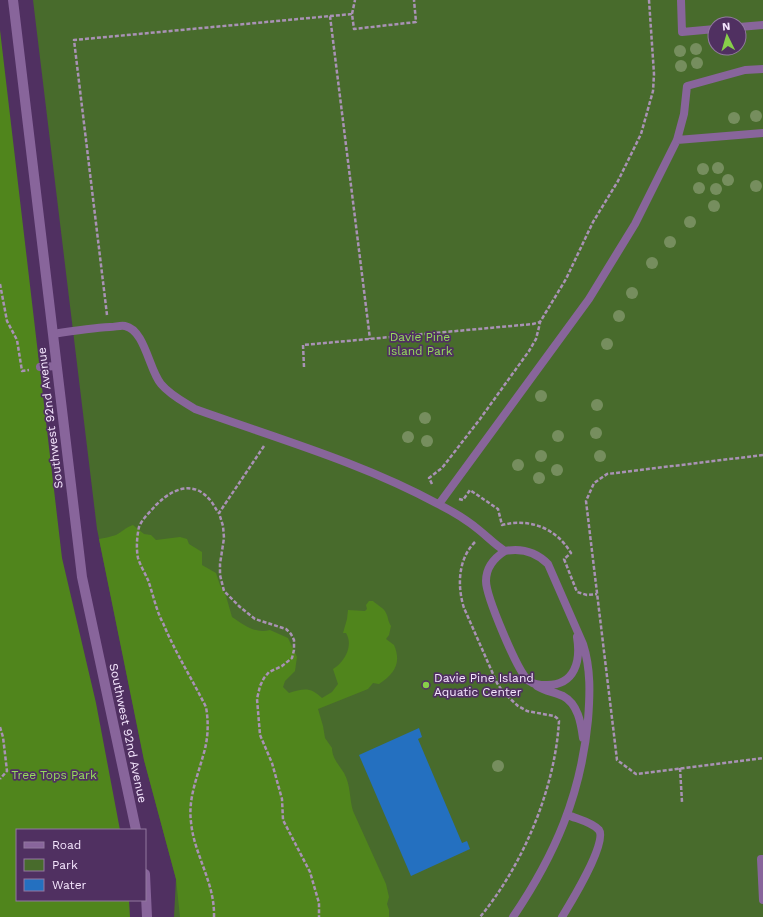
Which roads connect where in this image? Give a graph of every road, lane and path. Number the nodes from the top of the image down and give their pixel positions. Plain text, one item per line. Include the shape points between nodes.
1 (13, 0) edge
2 (355, 0) edge
3 (414, 0) edge
4 (649, 0) edge
5 (681, 0) edge
6 (352, 14) junction
7 (330, 16) junction
8 (763, 25) edge
9 (747, 26) edge
10 (707, 30) edge
11 (763, 69) edge
12 (763, 133) edge
13 (677, 140) junction
14 (0, 284) edge
15 (540, 322) junction
16 (108, 327) junction
17 (53, 334) junction
18 (370, 339) junction
19 (56, 366) junction
20 (40, 367) joint
21 (304, 367) dead end
22 (271, 436) junction
23 (763, 455) edge
24 (432, 484) dead end
25 (458, 499) dead end
26 (439, 504) junction
27 (219, 513) junction
28 (477, 540) dead end
29 (505, 551) junction
30 (597, 594) junction
31 (576, 631) junction
32 (535, 684) junction
33 (0, 727) edge
34 (585, 748) junction
35 (763, 758) edge
36 (680, 768) junction
37 (0, 779) edge
38 (682, 802) dead end
39 (568, 815) junction
40 (136, 829) edge
41 (763, 859) edge
42 (146, 896) edge
43 (763, 900) edge
44 (147, 917) edge
45 (214, 917) edge
46 (319, 917) edge
47 (480, 917) edge
48 (513, 917) edge
49 (562, 917) edge

1 - 17 street, Southwest 92nd Avenue
2 - 6 path
3 - 6 path via 416,22 354,29
4 - 15 path via 654,91 641,134 566,279
5 - 10 lane via 682,32
6 - 7 path
7 - 16 path via 74,40
7 - 18 path
8 - 9 lane
11 - 13 lane via 746,70 687,86 684,114
12 - 13 lane
13 - 26 lane via 635,224 589,298
14 - 20 path via 7,322 17,340 22,371
15 - 18 path
15 - 24 path via 530,351 442,468 429,478
16 - 17 lane
16 - 22 lane via 126,326 136,332 160,384 178,399 195,409
17 - 19 street, Southwest 92nd Avenue
18 - 21 path via 304,345
19 - 20 lane
19 - 40 street, Southwest 92nd Avenue via 82,577
22 - 26 lane via 380,476
22 - 27 path
23 - 30 path via 607,474 594,483 586,501
25 - 30 path via 463,500 470,490 498,509 502,525 530,524 547,529 562,541 571,553 564,559 577,592
26 - 29 lane via 469,522
27 - 45 path via 206,495 187,488 177,489 165,496 148,513 140,526 137,539 138,558 162,623 206,707 207,736 192,794 190,822 212,890
27 - 46 path via 224,526 220,564 224,591 255,619 286,629 294,640 292,658 270,672 260,686 257,699 260,735 272,763 282,799 284,820 310,872
28 - 47 path via 467,552 463,563 460,574 461,598 497,683 518,706 527,711 554,716 559,721 550,778 535,822 510,874
29 - 31 lane via 527,551 548,564
29 - 32 lane via 495,558 487,572 490,601 523,676
30 - 36 path via 617,760 636,774
31 - 32 lane via 578,660 572,675 559,683
31 - 34 lane via 585,650 589,672
32 - 34 lane via 543,690 564,697 573,704 580,719
33 - 37 path via 7,771
34 - 39 lane via 580,776
35 - 36 path
36 - 38 path
39 - 48 lane via 536,882
39 - 49 lane via 593,825 598,829 601,839 577,893
41 - 43 lane
42 - 44 street

